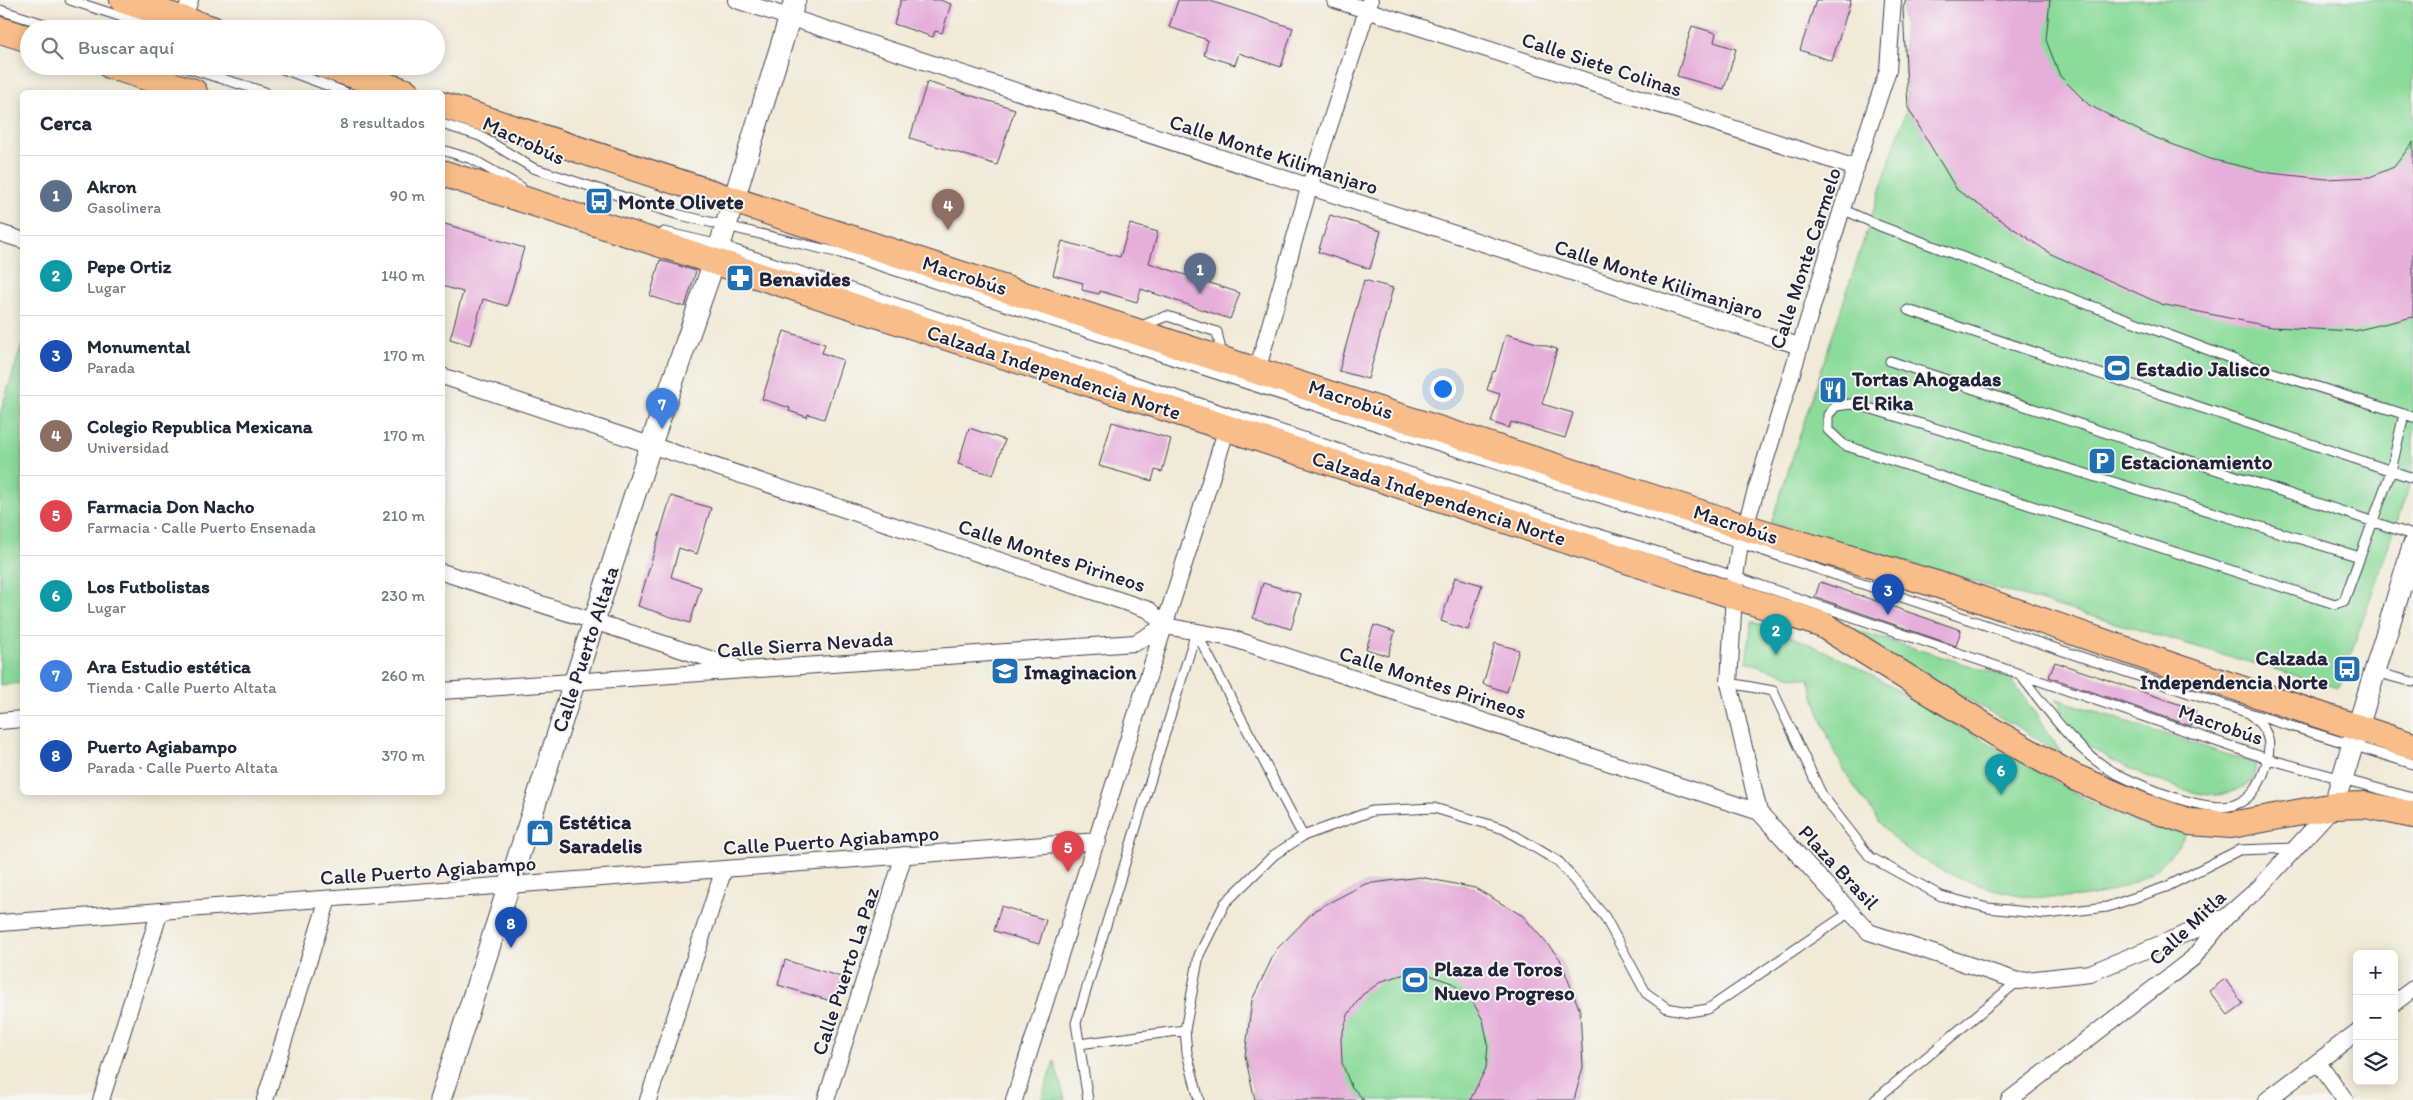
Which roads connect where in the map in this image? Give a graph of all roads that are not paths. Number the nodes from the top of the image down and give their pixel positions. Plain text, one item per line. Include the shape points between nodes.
1 (70, 0) edge
2 (123, 0) edge
3 (736, 0) edge
4 (1335, 0) edge
5 (1893, 0) edge
6 (1369, 5) edge
7 (792, 9) edge
8 (0, 10) edge
9 (187, 10) edge
10 (32, 20) edge
11 (131, 20) edge
12 (200, 20) edge
13 (0, 30) edge
14 (20, 36) edge
15 (140, 75) edge
16 (210, 75) edge
17 (299, 75) edge
18 (354, 75) edge
19 (188, 90) edge
20 (259, 90) edge
21 (340, 90) edge
22 (400, 90) edge
23 (445, 105) edge
24 (445, 125) edge
25 (445, 151) edge
26 (1856, 168) junction
27 (445, 174) edge
28 (1309, 188) junction
29 (530, 190) dead end
30 (733, 200) junction
31 (1842, 209) junction
32 (657, 230) dead end
33 (0, 233) edge
34 (20, 239) edge
35 (720, 244) junction
36 (1908, 310) dead end
37 (1799, 346) junction
38 (1890, 361) dead end
39 (1257, 371) junction
40 (445, 377) edge
41 (2404, 414) junction
42 (2413, 417) edge
43 (1227, 428) junction
44 (651, 444) junction
45 (2390, 471) junction
46 (2413, 478) edge
47 (2374, 523) junction
48 (1742, 535) junction
49 (2413, 535) edge
50 (2413, 546) edge
51 (2360, 557) junction
52 (445, 573) edge
53 (1734, 587) junction
54 (594, 621) junction
55 (1165, 626) junction
56 (1196, 632) junction
57 (744, 670) junction
58 (2374, 672) junction
59 (2020, 676) junction
60 (574, 682) junction
61 (2413, 682) edge
62 (1728, 683) junction
63 (445, 691) edge
64 (2249, 713) junction
65 (20, 719) edge
66 (0, 721) edge
67 (2355, 737) junction
68 (2413, 746) edge
69 (2268, 759) junction
70 (2413, 764) edge
71 (2342, 780) junction
72 (2413, 798) edge
73 (2334, 806) junction
74 (1759, 812) junction
75 (2413, 815) edge
76 (1303, 836) junction
77 (1098, 841) junction
78 (2297, 848) junction
79 (904, 855) junction
80 (724, 869) junction
81 (509, 885) junction
82 (328, 899) junction
83 (160, 911) junction
84 (1850, 912) junction
85 (2226, 917) junction
86 (0, 923) edge
87 (2018, 981) junction
88 (2413, 989) edge
89 (2398, 1000) edge
90 (1185, 1030) junction
91 (2353, 1035) edge
92 (1079, 1044) junction
93 (2318, 1062) junction
94 (101, 1100) edge
95 (265, 1100) edge
96 (440, 1100) edge
97 (648, 1100) edge
98 (826, 1100) edge
99 (1014, 1100) edge
100 (1088, 1100) edge
101 (1199, 1100) edge
102 (1875, 1100) edge
103 (2009, 1100) edge
104 (2267, 1100) edge
105 (2345, 1100) edge

1 - 11 lane
2 - 9 main road
3 - 7 street, Calle Monte Kilimanjaro
4 - 6 street, Calle Siete Colinas
5 - 26 street, Calle Monte Carmelo via 1888,70
6 - 26 street, Calle Siete Colinas
6 - 28 street
7 - 28 street, Calle Monte Kilimanjaro
7 - 30 street, Calle Puerto Altata
8 - 10 lane
9 - 12 main road
13 - 14 main road
15 - 19 main road
16 - 20 lane
17 - 21 lane
18 - 22 main road
23 - 30 main road
24 - 35 lane, Macrobús via 480,136 533,168 676,214
25 - 29 lane, Macrobús via 472,159
26 - 31 street, Calle Monte Carmelo
27 - 35 main road, Calzada Independencia Norte
28 - 37 street, Calle Monte Kilimanjaro
28 - 39 street
30 - 35 street, Calle Puerto Altata
30 - 39 main road
31 - 37 street, Calle Monte Carmelo
31 - 41 lane via 2252,366
32 - 35 lane, Macrobús
33 - 34 street
35 - 43 main road, Calzada Independencia Norte
35 - 44 street, Calle Puerto Altata
35 - 48 lane, Macrobús via 840,253
35 - 53 lane, Macrobús
36 - 45 lane
37 - 48 street, Calle Monte Carmelo
38 - 47 lane
39 - 48 main road
40 - 44 street, Calle Montes Pirineos
41 - 42 lane
41 - 45 lane
43 - 53 main road, Calzada Independencia Norte
43 - 55 street
44 - 54 street, Calle Puerto Altata
44 - 55 street, Calle Montes Pirineos via 1149,610
45 - 46 lane
45 - 47 lane
47 - 49 lane
47 - 51 lane
48 - 53 street, Plaza Brasil
48 - 64 lane, Macrobús
48 - 67 main road via 1939,585 2168,665
50 - 58 street
51 - 51 lane via 1862,406 1836,406 1828,415 1828,430 1844,444 2336,604 2344,601
52 - 54 street
53 - 59 lane, Macrobús
53 - 62 street, Plaza Brasil
53 - 73 main road, Calzada Independencia Norte via 1823,625 1996,733 2074,777 2165,814 2190,822 2232,825
54 - 57 street
54 - 60 street, Calle Puerto Altata
55 - 56 street, Calle Montes Pirineos
55 - 57 street, Calle Sierra Nevada via 1135,642
55 - 77 street
56 - 74 street, Calle Montes Pirineos via 1231,638
56 - 76 lane
56 - 92 lane via 1076,1023
57 - 60 street, Calle Sierra Nevada
58 - 61 lane
58 - 67 street
59 - 69 lane, Macrobús
59 - 69 lane, Macrobús via 2080,748 2114,772 2160,792 2195,803 2232,806 2255,790 2265,773
60 - 63 street, Calle Sierra Nevada
60 - 81 street, Calle Puerto Altata
62 - 74 street, Plaza Brasil
62 - 78 lane via 1773,691 1822,795 1870,857 1941,896 1988,908 2046,914 2107,907 2166,887 2238,850
64 - 67 lane, Macrobús
64 - 69 lane, Macrobús via 2268,736
65 - 66 street
67 - 68 main road
67 - 70 lane, Macrobús
67 - 71 street
69 - 71 lane, Macrobús
71 - 72 lane, Macrobús
71 - 73 street
73 - 75 main road, Calzada Independencia Norte via 2366,804
73 - 78 street, Calle Mitla
74 - 84 street, Plaza Brasil
76 - 84 lane via 1372,811 1434,808 1504,829 1559,862 1605,917 1646,993 1667,1008 1689,1012 1708,1009
76 - 90 lane via 1274,855 1225,903 1199,955
77 - 79 street, Calle Puerto Agiabampo
77 - 99 street
78 - 85 street, Calle Mitla via 2260,888
79 - 80 street, Calle Puerto Agiabampo
79 - 98 street, Calle Puerto La Paz
80 - 81 street, Calle Puerto Agiabampo
80 - 97 street
81 - 82 street, Calle Puerto Agiabampo
81 - 96 street, Calle Puerto Altata
82 - 83 street, Calle Puerto Agiabampo
82 - 95 street
83 - 86 street, Calle Puerto Agiabampo
83 - 94 street
84 - 87 street, Plaza Brasil via 1869,932
85 - 87 street, Plaza Brasil via 2090,973
85 - 103 street, Calle Mitla via 2192,958
87 - 102 lane
88 - 89 street
90 - 92 lane
90 - 101 lane via 1187,1053
91 - 93 street
92 - 100 lane
93 - 104 street
93 - 105 street

